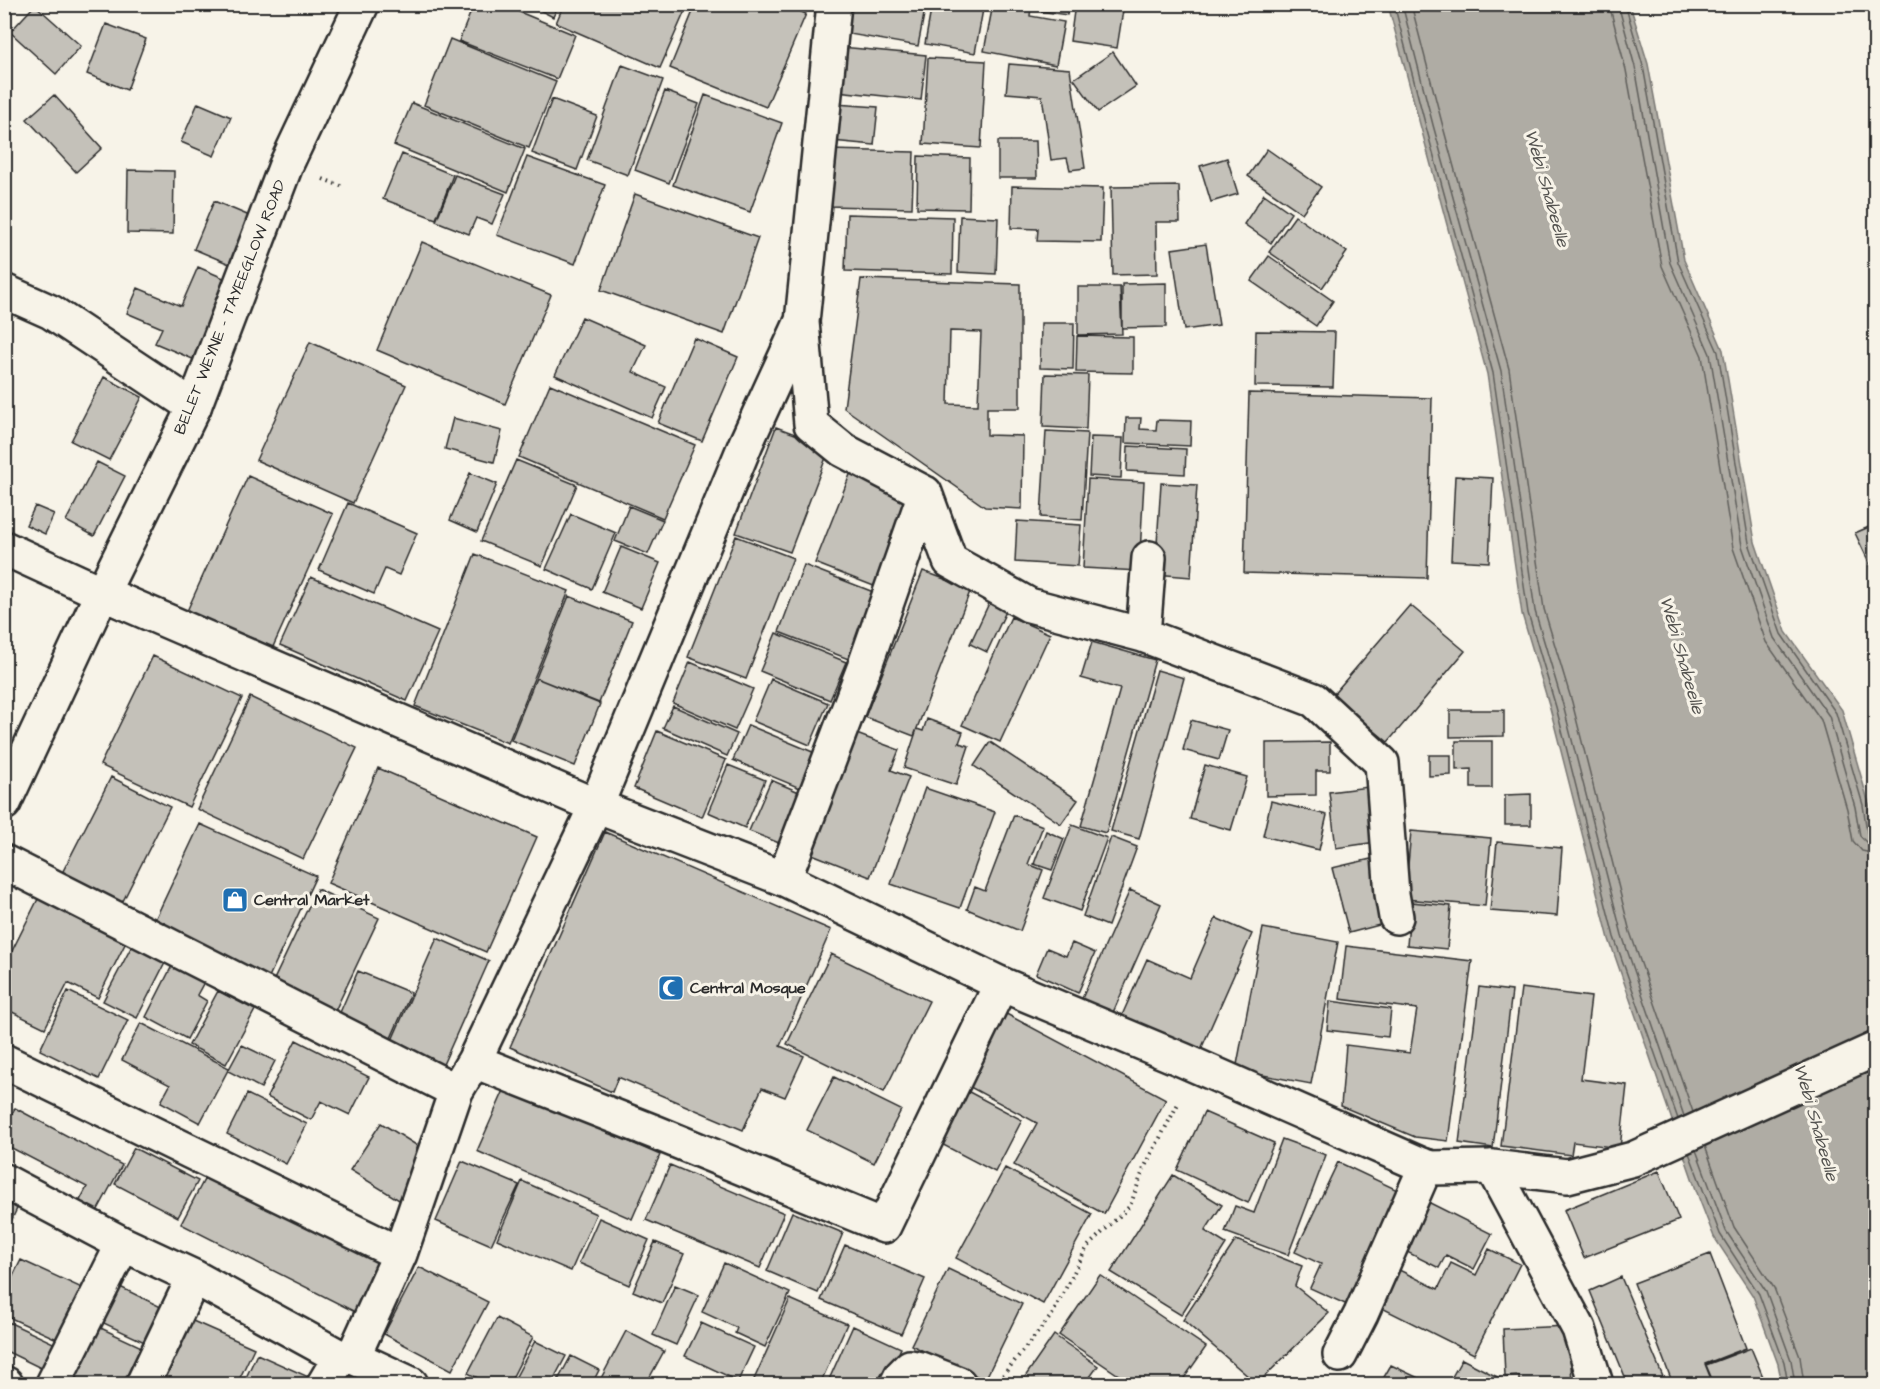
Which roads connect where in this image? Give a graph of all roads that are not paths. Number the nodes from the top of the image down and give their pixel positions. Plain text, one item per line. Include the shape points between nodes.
1 (362, 4) edge
2 (834, 4) edge
3 (4, 291) edge
4 (802, 322) junction
5 (194, 407) junction
6 (925, 493) junction
7 (4, 548) edge
8 (1149, 558) dead end
9 (102, 593) junction
10 (1143, 635) junction
11 (4, 803) edge
12 (596, 806) junction
13 (4, 862) edge
14 (784, 879) junction
15 (1396, 917) dead end
16 (1001, 984) junction
17 (1875, 1049) edge
18 (4, 1061) edge
19 (474, 1061) junction
20 (456, 1091) junction
21 (1426, 1166) junction
22 (1492, 1167) junction
23 (4, 1182) edge
24 (123, 1244) junction
25 (400, 1254) junction
26 (194, 1277) junction
27 (1340, 1355) dead end
28 (339, 1366) edge
29 (53, 1384) edge
30 (143, 1384) edge
31 (411, 1384) edge
32 (897, 1384) edge
33 (959, 1384) edge
34 (1596, 1384) edge

1 - 5 street, BELET WEYNE - TAYEEGLOW ROAD via 286,165
2 - 4 street
3 - 5 street via 51,312
4 - 6 street via 811,424 843,450
4 - 12 street via 746,443
5 - 9 street, BELET WEYNE - TAYEEGLOW ROAD
6 - 10 street via 950,561 1029,605
6 - 14 street
7 - 9 street
8 - 10 street
9 - 11 street, BELET WEYNE - TAYEEGLOW ROAD
9 - 12 street
10 - 15 street via 1314,700 1382,763
12 - 14 street
12 - 19 street
13 - 20 street
14 - 16 street
16 - 19 street via 884,1226
16 - 21 street
17 - 22 street via 1633,1159 1567,1176
18 - 25 street
19 - 20 street
20 - 25 street
21 - 22 street
21 - 27 street
22 - 34 street via 1579,1329
23 - 24 street
24 - 26 street
24 - 29 street
25 - 28 street
26 - 28 street
26 - 30 street
28 - 31 street
32 - 33 street via 910,1367

